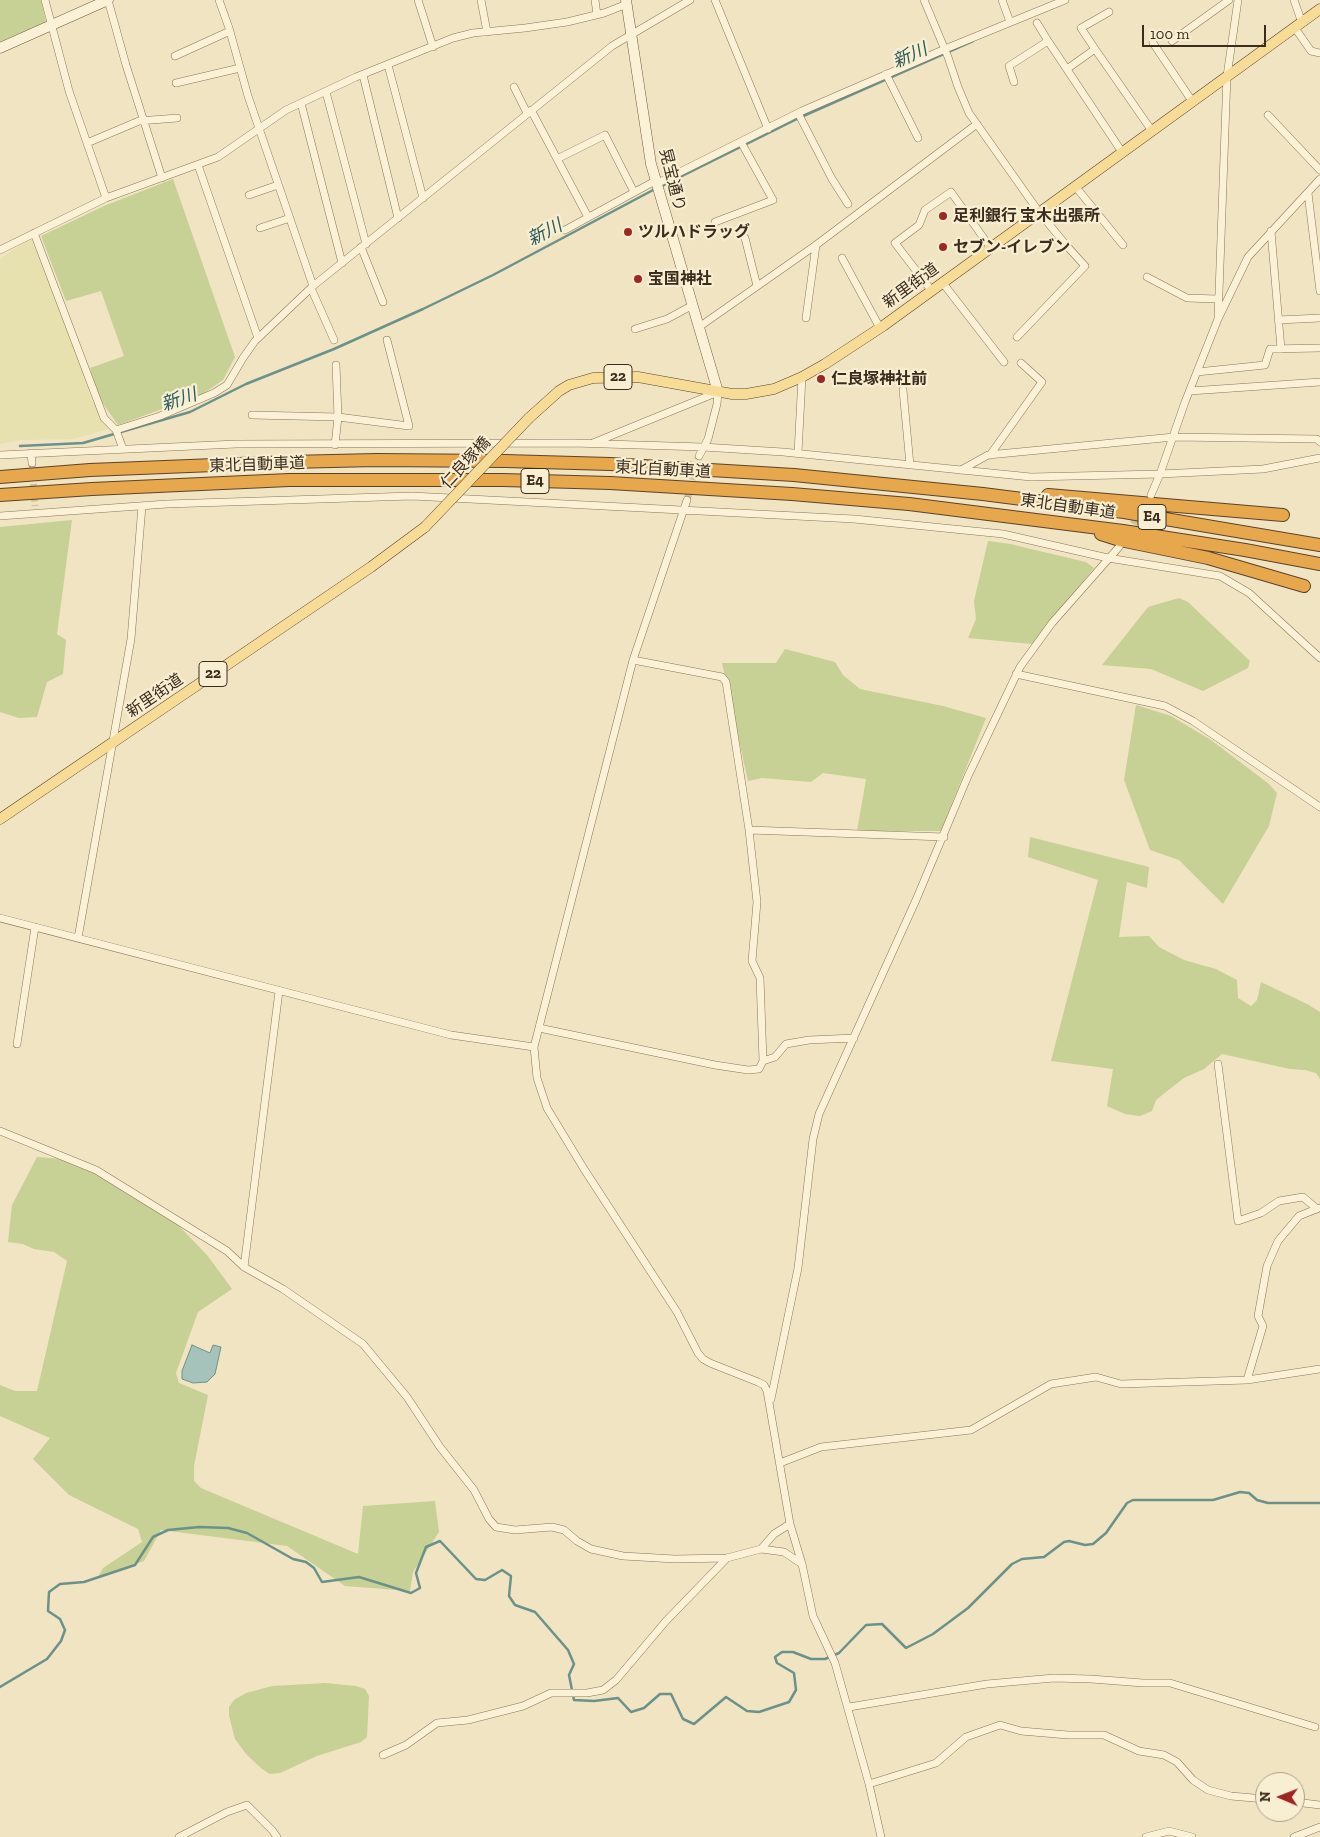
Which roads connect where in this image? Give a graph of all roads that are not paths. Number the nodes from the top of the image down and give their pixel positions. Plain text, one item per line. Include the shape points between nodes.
1 (45, 0) edge
2 (108, 0) edge
3 (219, 0) edge
4 (418, 0) edge
5 (481, 0) edge
6 (595, 0) edge
7 (690, 0) edge
8 (715, 0) edge
9 (924, 0) edge
10 (1002, 0) edge
11 (1065, 0) edge
12 (1228, 0) edge
13 (1247, 0) edge
14 (1294, 0) edge
15 (626, 2) edge
16 (1238, 2) edge
17 (1320, 9) edge
18 (1110, 12) dead end
19 (597, 15) junction
20 (1010, 22) junction
21 (1037, 23) dead end
22 (1298, 25) junction
23 (52, 26) junction
24 (230, 31) junction
25 (487, 32) junction
26 (631, 33) junction
27 (1048, 41) junction
28 (1172, 41) dead end
29 (1153, 43) dead end
30 (433, 47) junction
31 (0, 48) edge
32 (945, 49) junction
33 (1095, 49) junction
34 (1320, 53) edge
35 (175, 56) dead end
36 (388, 65) junction
37 (240, 68) junction
38 (1067, 69) junction
39 (886, 74) junction
40 (363, 75) junction
41 (1227, 76) junction
42 (1014, 82) dead end
43 (176, 84) dead end
44 (514, 87) dead end
45 (326, 92) junction
46 (1192, 101) junction
47 (302, 103) junction
48 (529, 112) junction
49 (798, 113) junction
50 (1268, 115) dead end
51 (177, 118) dead end
52 (144, 120) junction
53 (978, 124) junction
54 (259, 129) junction
55 (768, 129) junction
56 (1152, 131) junction
57 (918, 138) dead end
58 (741, 142) junction
59 (87, 143) junction
60 (1122, 152) junction
61 (557, 159) junction
62 (198, 165) junction
63 (1320, 170) edge
64 (162, 178) junction
65 (1320, 179) edge
66 (656, 183) junction
67 (278, 184) junction
68 (1075, 186) junction
69 (634, 192) junction
70 (1308, 193) junction
71 (249, 195) dead end
72 (106, 198) junction
73 (423, 198) junction
74 (848, 204) dead end
75 (1040, 212) junction
76 (588, 217) junction
77 (290, 218) junction
78 (398, 218) junction
79 (715, 222) dead end
80 (260, 228) dead end
81 (565, 230) dead end
82 (1271, 232) junction
83 (34, 233) junction
84 (745, 238) dead end
85 (816, 245) junction
86 (1123, 245) dead end
87 (364, 246) junction
88 (990, 247) junction
89 (0, 250) edge
90 (842, 258) dead end
91 (342, 263) junction
92 (1147, 277) dead end
93 (942, 282) junction
94 (757, 286) junction
95 (312, 287) junction
96 (931, 290) junction
97 (1320, 291) edge
98 (1217, 299) junction
99 (383, 302) dead end
100 (693, 306) junction
101 (806, 318) dead end
102 (1320, 318) edge
103 (1218, 319) junction
104 (1278, 320) junction
105 (699, 328) junction
106 (880, 328) junction
107 (635, 329) dead end
108 (1017, 337) dead end
109 (258, 338) junction
110 (334, 340) dead end
111 (388, 340) dead end
112 (1320, 348) edge
113 (1281, 349) junction
114 (1004, 362) dead end
115 (1021, 363) dead end
116 (336, 365) dead end
117 (1197, 372) junction
118 (802, 377) junction
119 (1320, 382) edge
120 (903, 390) dead end
121 (1190, 391) junction
122 (718, 392) junction
123 (252, 415) dead end
124 (338, 417) junction
125 (529, 418) joint
126 (116, 430) junction
127 (1174, 438) junction
128 (1320, 442) edge
129 (335, 444) junction
130 (590, 444) junction
131 (703, 447) junction
132 (123, 449) junction
133 (31, 453) junction
134 (798, 453) junction
135 (0, 455) edge
136 (990, 455) junction
137 (699, 456) tunnel mouth
138 (1320, 458) edge
139 (32, 463) tunnel mouth
140 (910, 465) junction
141 (960, 470) junction
142 (1160, 474) junction
143 (0, 477) edge
144 (983, 494) junction
145 (1151, 495) dead end
146 (0, 496) edge
147 (687, 500) tunnel mouth
148 (142, 506) junction
149 (684, 510) junction
150 (1283, 515) dead end
151 (0, 516) edge
152 (1068, 524) junction
153 (425, 528) joint
154 (1320, 545) edge
155 (1119, 547) dead end
156 (1108, 558) junction
157 (1320, 564) edge
158 (1304, 586) dead end
159 (1320, 658) edge
160 (633, 660) junction
161 (1016, 674) junction
162 (113, 743) junction
163 (1320, 807) edge
164 (0, 819) edge
165 (749, 830) junction
166 (944, 837) junction
167 (0, 918) edge
168 (35, 928) junction
169 (78, 938) junction
170 (279, 991) junction
171 (538, 1028) junction
172 (854, 1038) junction
173 (17, 1044) dead end
174 (534, 1047) junction
175 (763, 1061) junction
176 (1218, 1064) dead end
177 (0, 1131) edge
178 (1318, 1208) edge
179 (244, 1267) junction
180 (1320, 1369) edge
181 (1247, 1380) junction
182 (770, 1402) junction
183 (780, 1463) junction
184 (790, 1524) junction
185 (761, 1548) junction
186 (726, 1558) junction
187 (802, 1564) junction
188 (849, 1707) junction
189 (1316, 1727) dead end
190 (383, 1754) dead end
191 (869, 1784) junction
192 (1255, 1798) edge
193 (1305, 1803) edge
194 (1320, 1805) edge
195 (1320, 1827) edge
196 (179, 1837) edge
197 (277, 1837) edge
198 (881, 1837) edge
199 (1146, 1837) edge
200 (1192, 1837) edge
201 (1294, 1837) edge

1 - 23 street
2 - 23 street
2 - 52 street
3 - 24 street
4 - 30 street
5 - 25 street
6 - 19 street
7 - 26 street
8 - 55 street
9 - 32 street
10 - 20 street
11 - 20 street
12 - 28 street
13 - 16 street
14 - 22 street
15 - 19 street
15 - 26 street, 晃宝通り
16 - 41 street
17 - 22 main road, 新里街道 / 22
18 - 33 street via 1081,28
19 - 25 street via 550,25
20 - 32 street
21 - 27 street
22 - 34 street via 1311,51
22 - 41 main road, 新里街道 / 22
23 - 31 street
23 - 59 street
24 - 35 street
24 - 37 street
25 - 30 street via 453,38
26 - 48 street
26 - 66 street, 晃宝通り
27 - 38 street
27 - 42 street via 1009,66
29 - 46 street
30 - 36 street
32 - 39 street
32 - 53 street via 969,113
33 - 38 street
33 - 56 street
36 - 40 street
36 - 73 street
37 - 43 street
37 - 54 street
38 - 60 street
39 - 49 street
39 - 57 street
40 - 45 street
40 - 78 street
41 - 46 main road, 新里街道 / 22
41 - 98 street
44 - 48 street
45 - 47 street
45 - 87 street
46 - 56 main road, 新里街道 / 22
47 - 54 street
47 - 91 street
48 - 61 street
48 - 73 street
49 - 55 street
49 - 74 street
50 - 63 street
51 - 52 street
52 - 59 street
52 - 64 street
53 - 75 street
53 - 85 street
54 - 62 street via 218,157
54 - 67 street
55 - 58 street
56 - 60 main road, 新里街道 / 22
58 - 66 street
58 - 79 street via 773,200
59 - 72 street
60 - 68 main road, 新里街道 / 22
61 - 69 street via 606,135
61 - 76 street
62 - 64 street
62 - 109 street
64 - 72 street
65 - 70 street
66 - 69 street
66 - 100 street, 晃宝通り
67 - 71 street
67 - 77 street
68 - 75 main road, 新里街道 / 22
68 - 86 street
69 - 76 street
70 - 82 street
70 - 97 street
72 - 83 street
73 - 78 street
75 - 88 main road, 新里街道 / 22
75 - 108 street via 1085,266
76 - 81 street
77 - 80 street
77 - 95 street
78 - 87 street
82 - 103 street via 1248,257
82 - 104 street
83 - 89 street
83 - 126 street via 104,418
84 - 94 street
85 - 94 street
85 - 101 street
87 - 91 street
87 - 99 street
88 - 93 main road, 新里街道 / 22
88 - 96 street via 952,192 925,210 918,225 894,243
90 - 106 street
91 - 95 street
92 - 98 street via 1187,298
93 - 96 main road, 新里街道 / 22
93 - 114 street
94 - 105 street
95 - 109 street
95 - 110 street
96 - 106 main road, 新里街道 / 22
98 - 103 street
100 - 105 street, 晃宝通り
100 - 107 street via 667,319
102 - 104 street
103 - 117 street
104 - 113 street
105 - 122 street, 晃宝通り
106 - 118 main road, 新里街道 / 22
109 - 126 street via 227,385 160,416
111 - 124 street via 408,426
112 - 113 street
113 - 117 street via 1270,349 1265,365
115 - 136 street via 1042,382
116 - 124 street
117 - 121 street
118 - 122 main road, 新里街道 / 22 via 760,392
118 - 134 street
119 - 121 street
120 - 140 street
121 - 127 street
122 - 125 main road, 新里街道 / 22 via 638,377 593,378 559,391
122 - 130 street
122 - 131 street via 708,439
123 - 124 street
124 - 129 street
125 - 153 main road, 仁良塚橋 / 22, bridge
126 - 132 street
127 - 128 street via 1317,439
127 - 136 street
127 - 142 street
129 - 130 street
129 - 132 street
130 - 131 street
131 - 134 street
131 - 137 street
132 - 133 street
133 - 135 street
133 - 139 street
134 - 140 street
136 - 141 street
138 - 142 street via 1263,469
140 - 141 street
141 - 142 street via 1032,477
142 - 145 street
143 - 144 highway, 東北自動車道 / E4 via 279,462 505,461 728,470
144 - 150 highway via 1068,496
144 - 154 highway, 東北自動車道 / E4 via 1124,512
146 - 152 highway, 東北自動車道 / E4 via 289,480 513,480 792,494 909,504
147 - 149 street
148 - 149 street via 412,496
148 - 151 street via 36,510
148 - 162 street via 131,639
149 - 156 street via 854,519 1003,534
149 - 160 street
152 - 157 highway, 東北自動車道 / E4
152 - 158 highway via 1120,540 1240,566
153 - 162 main road, 新里街道 / 22
155 - 156 street
156 - 159 street via 1220,576 1250,593
156 - 161 street via 1052,623
160 - 165 street via 722,677 726,682
160 - 171 street
161 - 163 street via 1165,706
161 - 166 street via 968,776
162 - 164 main road, 新里街道 / 22
162 - 169 street
165 - 166 street
165 - 175 street via 757,902 752,961 760,978
166 - 172 street
167 - 168 street
168 - 169 street
168 - 173 street
169 - 170 street
170 - 174 street via 451,1036
170 - 179 street
171 - 174 street
171 - 175 street via 748,1070 759,1069
172 - 175 street via 786,1044 775,1057
172 - 182 street via 819,1114 813,1139 798,1268
174 - 182 street via 537,1078 547,1108 676,1312 698,1353 710,1363 764,1385
176 - 178 street via 1238,1221 1261,1213 1278,1201 1295,1198 1303,1197
177 - 179 street via 96,1170 227,1251
178 - 181 street via 1299,1216 1278,1241 1266,1266 1258,1316 1263,1326
179 - 186 street via 283,1288 363,1344 407,1397 474,1490 496,1527 515,1530 552,1527 564,1530 591,1549 623,1556
180 - 181 street
181 - 183 street via 1121,1384 1096,1377 1051,1384 972,1430 821,1447
182 - 183 street
183 - 184 street
184 - 185 street
184 - 187 street
185 - 186 street
185 - 187 street via 784,1552
186 - 190 street via 666,1620 616,1680 603,1690 552,1693 523,1706 468,1720 437,1723 406,1745
187 - 188 street via 813,1616 836,1663
188 - 189 street via 987,1684 1054,1678 1091,1679 1170,1683
188 - 191 street
191 - 192 street via 936,1763 966,1737 1000,1725 1021,1731 1104,1734 1139,1751 1164,1755 1177,1762 1193,1780 1208,1790
191 - 198 street
193 - 194 street
195 - 201 street
196 - 197 street via 247,1805
199 - 200 street via 1169,1830

